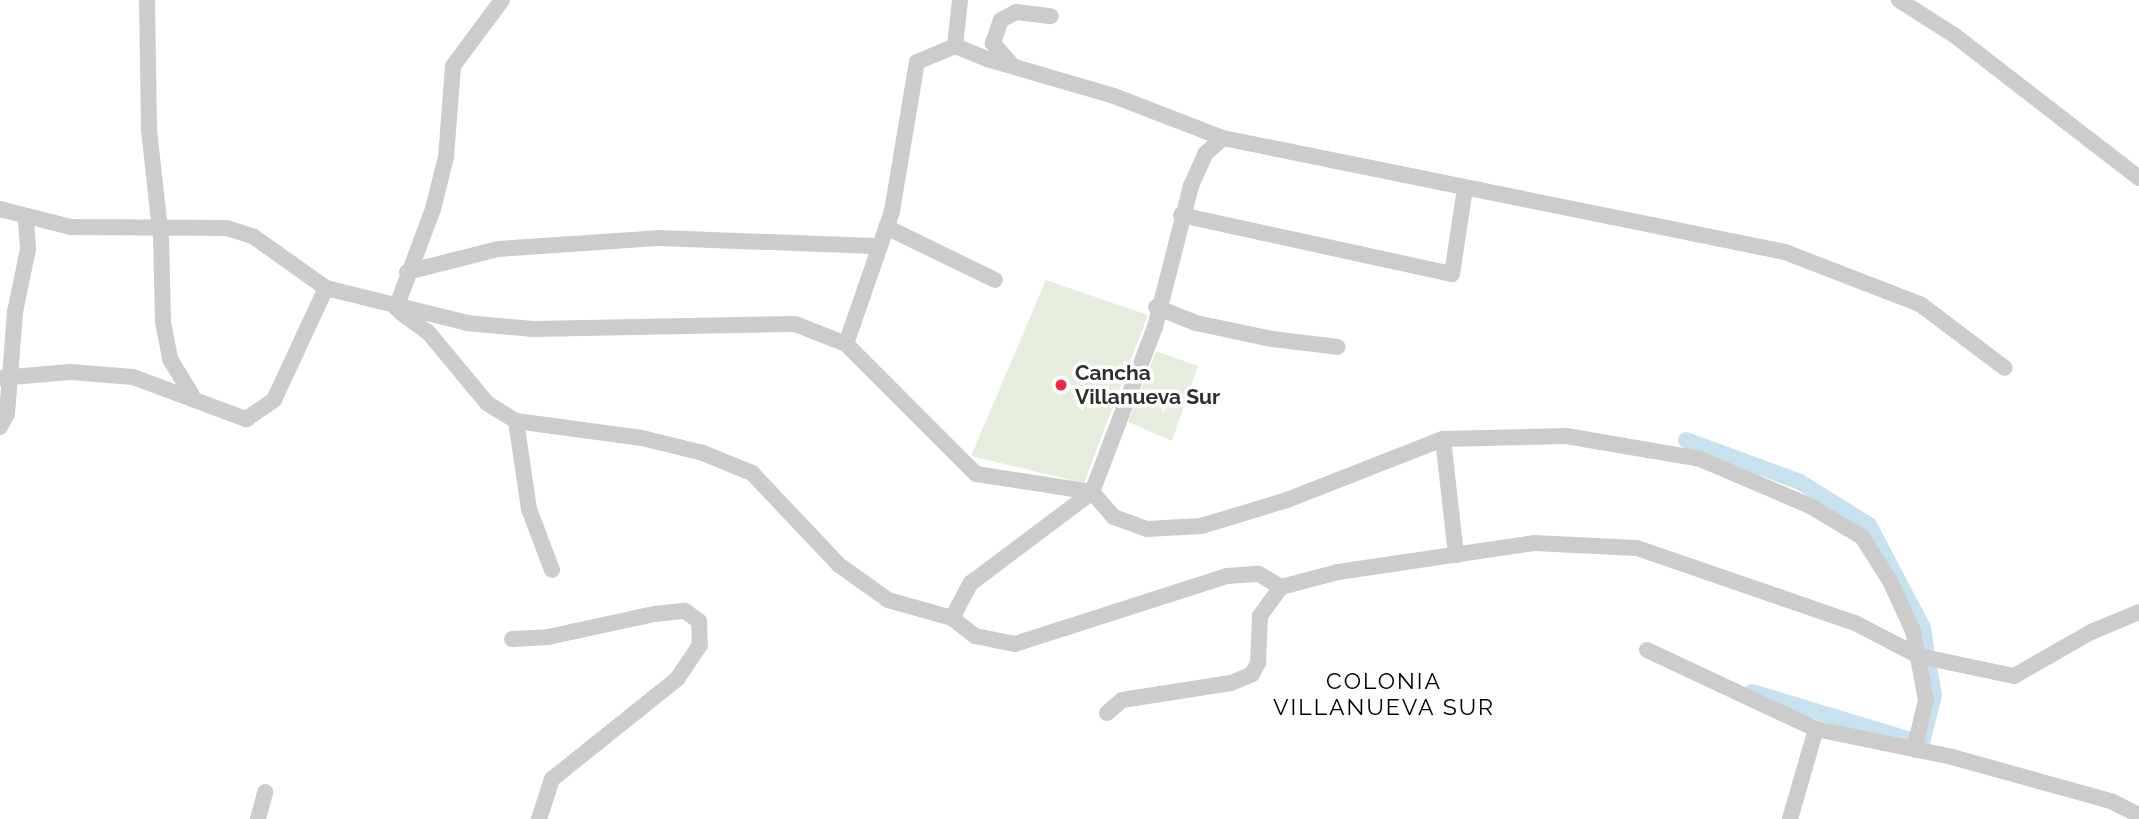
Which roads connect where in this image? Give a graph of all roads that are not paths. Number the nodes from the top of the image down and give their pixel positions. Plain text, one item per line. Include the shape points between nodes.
1 (148, 0) edge
2 (502, 0) edge
3 (960, 0) edge
4 (1899, 0) edge
5 (1051, 16) dead end
6 (955, 46) junction
7 (1013, 66) junction
8 (1223, 138) junction
9 (2139, 178) edge
10 (1465, 188) junction
11 (0, 209) edge
12 (1181, 215) junction
13 (26, 220) junction
14 (160, 225) junction
15 (886, 227) junction
16 (880, 246) junction
17 (407, 272) junction
18 (995, 280) dead end
19 (326, 288) junction
20 (1157, 307) junction
21 (396, 308) junction
22 (846, 344) junction
23 (1339, 346) dead end
24 (2005, 368) dead end
25 (4, 378) edge
26 (192, 395) junction
27 (516, 421) junction
28 (0, 427) edge
29 (1443, 439) junction
30 (1092, 492) junction
31 (1456, 555) junction
32 (552, 570) dead end
33 (1281, 587) junction
34 (2139, 612) edge
35 (952, 618) junction
36 (512, 639) dead end
37 (1647, 650) dead end
38 (1919, 656) junction
39 (1107, 713) dead end
40 (1816, 729) junction
41 (1914, 750) junction
42 (265, 792) dead end
43 (2139, 815) edge
44 (258, 819) edge
45 (538, 819) edge
46 (1790, 819) edge

1 - 14 street via 149,130
2 - 17 street via 453,66 446,157 433,209
3 - 6 street
4 - 9 street via 1954,35
5 - 7 street via 1016,12 1001,19 993,43
6 - 7 street
6 - 15 street via 917,62
7 - 8 street via 1114,96
8 - 10 street
8 - 12 street via 1205,154
10 - 12 street via 1452,274
10 - 24 street via 1785,252 1920,304
11 - 13 street
12 - 20 street
13 - 14 street via 71,227
13 - 25 street via 29,249
14 - 19 street via 227,228 254,237
14 - 26 street via 165,340 179,379
15 - 16 street
15 - 18 street
16 - 17 street via 726,238 529,245
16 - 22 street
17 - 21 street
19 - 21 street
19 - 26 street via 275,400 246,419
20 - 23 street via 1272,340
20 - 30 street via 1155,327
21 - 22 street via 533,329 795,324
21 - 27 street via 428,332 487,403
22 - 30 street via 976,474
25 - 26 street via 70,372 133,377
25 - 28 street via 7,414
27 - 32 street via 529,509
27 - 35 street via 642,438 703,453 752,473 849,572 888,600
29 - 30 street via 1287,500 1201,526 1147,529 1114,517
29 - 31 street
29 - 38 street via 1566,436 1640,448 1700,459 1810,506 1862,537 1890,581
30 - 35 street via 971,583
31 - 33 street via 1338,572
31 - 38 street via 1534,543 1637,548 1855,623
33 - 35 street via 1259,574 1227,576 1015,643 975,636
33 - 39 street via 1260,616 1258,663 1252,674 1231,683 1122,700
34 - 38 street via 2091,632 2014,676
36 - 45 street via 548,637 685,611 699,621 700,645 677,679 552,779
37 - 40 street
38 - 41 street via 1926,715
40 - 41 street
40 - 46 street
41 - 43 street via 2111,801
42 - 44 street

